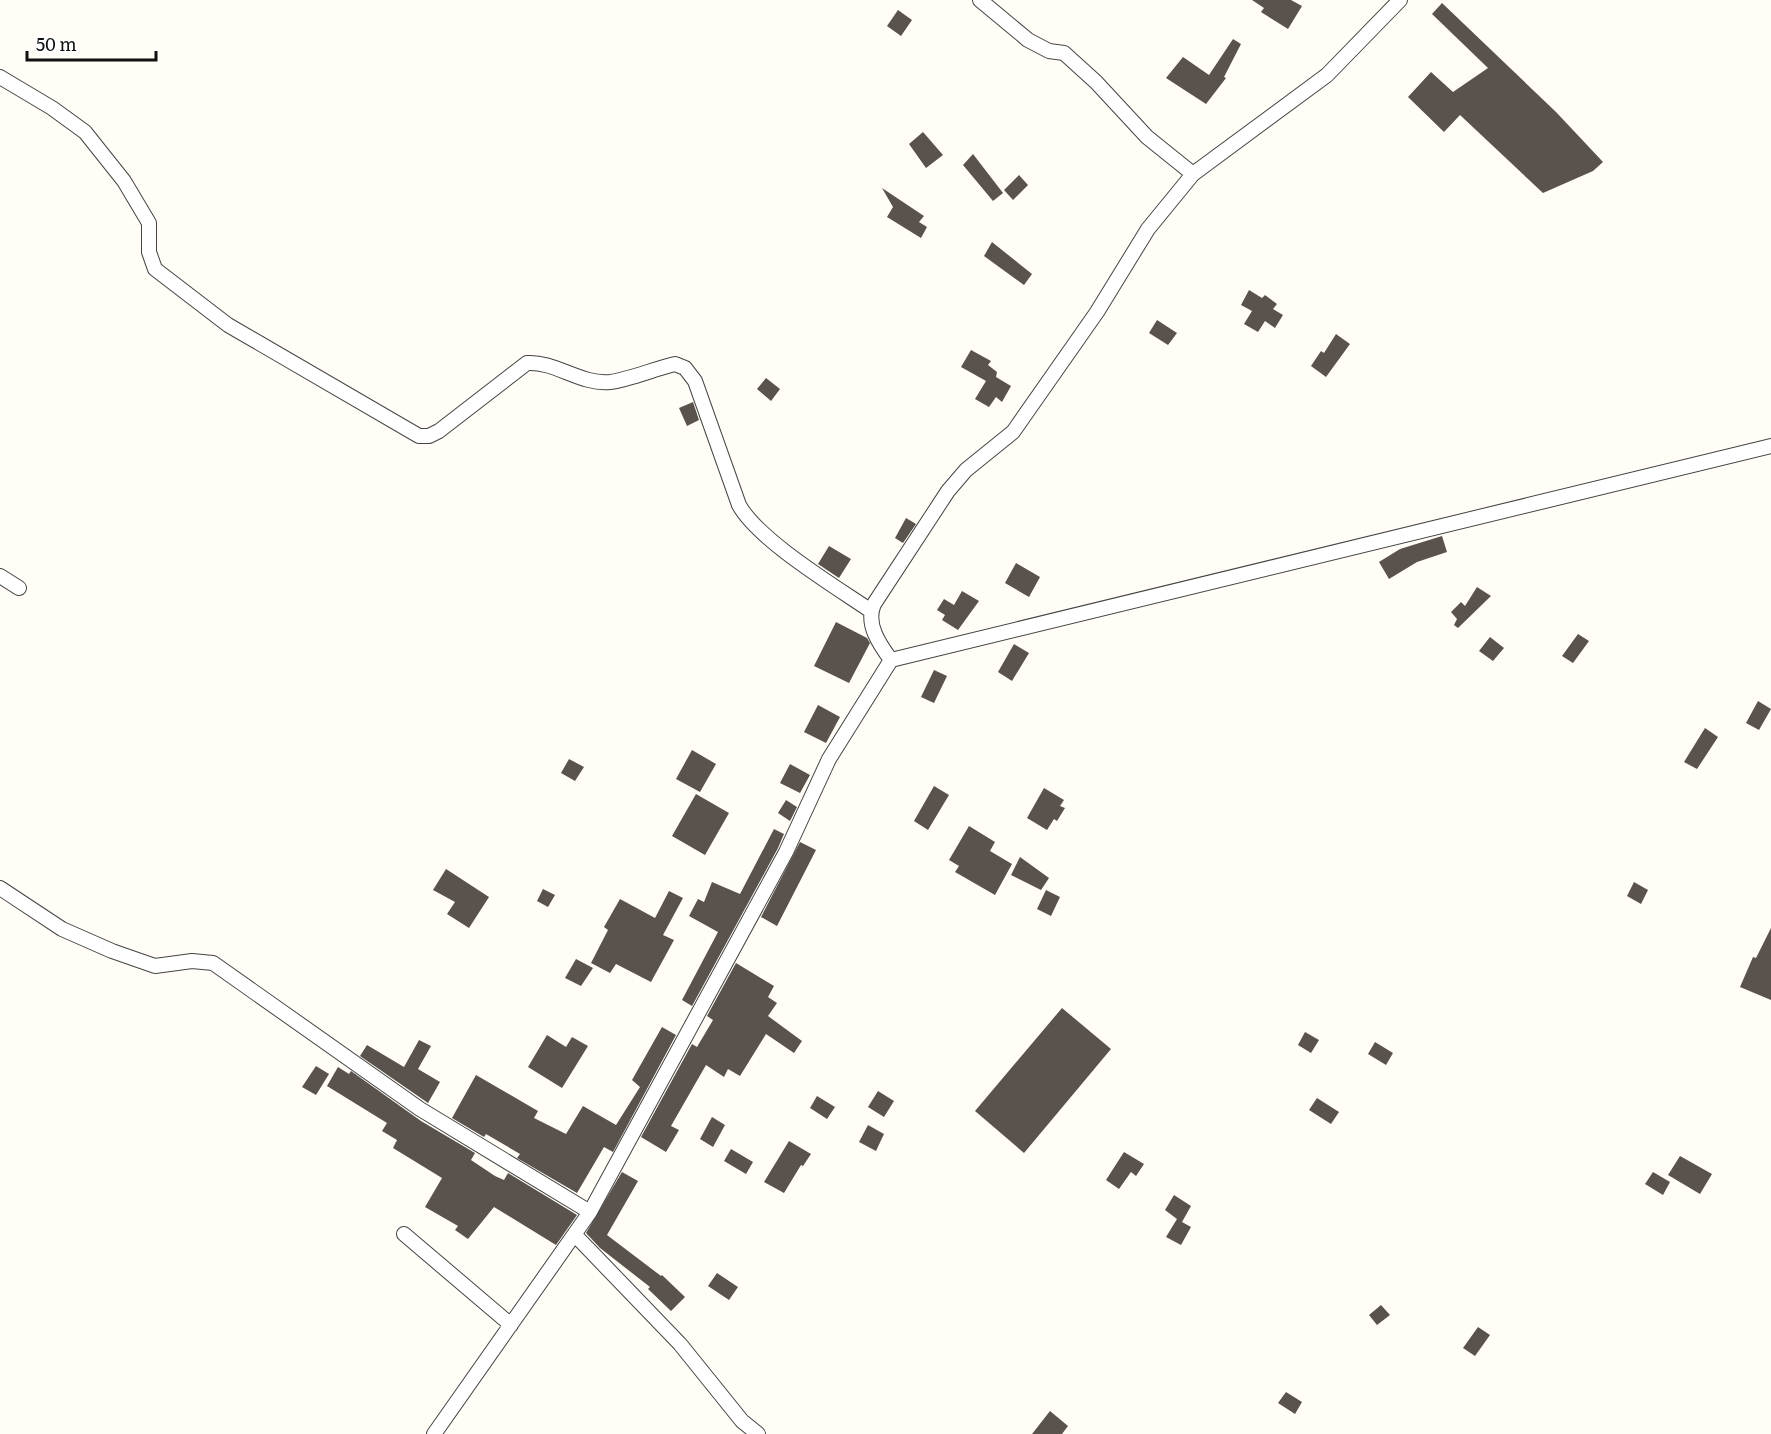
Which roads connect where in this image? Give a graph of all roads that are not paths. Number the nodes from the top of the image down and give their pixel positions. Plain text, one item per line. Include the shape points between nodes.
1 (980, 0) edge
2 (1400, 0) edge
3 (0, 77) edge
4 (1193, 174) junction
5 (1771, 446) edge
6 (0, 576) edge
7 (19, 588) dead end
8 (871, 611) junction
9 (891, 660) junction
10 (0, 888) edge
11 (590, 1212) junction
12 (404, 1234) dead end
13 (575, 1235) junction
14 (511, 1325) junction
15 (434, 1434) edge
16 (758, 1434) edge

1 - 4 street via 1028,40 1049,51 1064,53 1147,137
2 - 4 street via 1327,75
3 - 8 street via 52,108 91,140 124,181 149,223 148,252 156,269 228,325 419,436 439,431 527,363 539,362 580,377 609,382 675,364 685,368 695,381 746,518 809,569
4 - 8 street via 1148,229 1097,312 1013,432 966,470 948,491
5 - 9 street
6 - 7 street
8 - 9 street via 875,639
9 - 11 street via 830,759 786,852
10 - 11 street via 62,929 112,951 155,966 213,963 420,1109
11 - 13 street
12 - 14 street
13 - 14 street
13 - 16 street via 680,1344 735,1413
14 - 15 street

